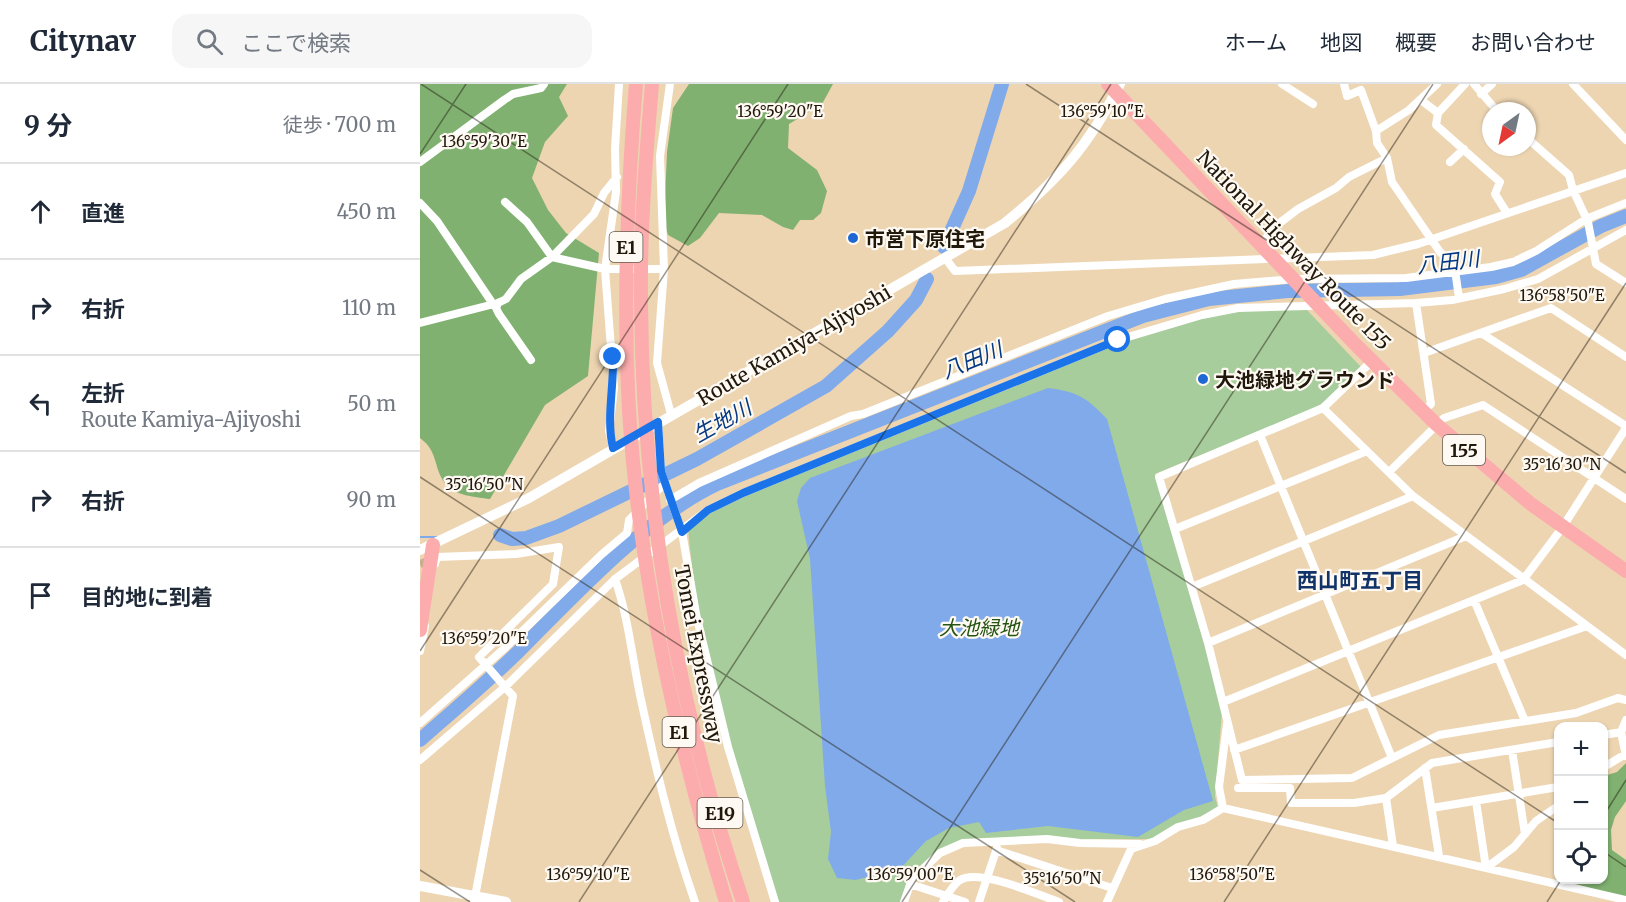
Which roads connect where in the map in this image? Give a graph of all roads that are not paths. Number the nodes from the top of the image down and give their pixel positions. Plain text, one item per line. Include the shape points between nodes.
1 (544, 84) edge
2 (619, 84) edge
3 (636, 84) edge
4 (652, 84) edge
5 (670, 84) edge
6 (1282, 84) edge
7 (1344, 84) edge
8 (1437, 84) edge
9 (1465, 84) edge
10 (1474, 84) edge
11 (1492, 84) edge
12 (1576, 85) edge
13 (1114, 87) edge
14 (1481, 94) junction
15 (1421, 100) junction
16 (1489, 102) edge
17 (1313, 104) dead end
18 (1438, 113) junction
19 (1376, 131) junction
20 (1626, 140) edge
21 (1536, 146) edge
22 (1464, 148) junction
23 (1387, 158) junction
24 (420, 162) edge
25 (1450, 162) dead end
26 (1626, 173) edge
27 (617, 177) junction
28 (1573, 190) junction
29 (505, 202) dead end
30 (420, 203) edge
31 (1626, 203) edge
32 (1507, 213) junction
33 (1587, 220) junction
34 (1626, 230) edge
35 (1431, 239) junction
36 (1261, 244) junction
37 (1593, 246) junction
38 (552, 257) junction
39 (946, 259) junction
40 (1276, 260) junction
41 (605, 269) junction
42 (664, 270) junction
43 (1456, 272) junction
44 (1294, 279) junction
45 (1626, 283) edge
46 (1459, 298) junction
47 (1416, 303) junction
48 (496, 304) junction
49 (1322, 308) junction
50 (420, 323) edge
51 (1481, 333) junction
52 (1424, 352) junction
53 (1626, 357) edge
54 (531, 360) dead end
55 (1372, 361) junction
56 (1323, 408) junction
57 (1423, 411) junction
58 (671, 414) junction
59 (658, 422) junction
60 (1436, 424) junction
61 (1626, 427) edge
62 (1260, 435) junction
63 (613, 448) junction
64 (1366, 451) junction
65 (1389, 472) junction
66 (1594, 478) junction
67 (665, 486) junction
68 (1281, 486) junction
69 (1413, 496) junction
70 (1626, 499) edge
71 (670, 500) junction
72 (1562, 528) junction
73 (1175, 530) junction
74 (682, 532) junction
75 (1466, 536) junction
76 (1303, 541) junction
77 (426, 548) edge
78 (1626, 571) edge
79 (615, 579) junction
80 (1523, 580) junction
81 (1192, 587) junction
82 (1326, 595) junction
83 (1474, 600) junction
84 (1587, 626) junction
85 (420, 630) edge
86 (1208, 643) junction
87 (420, 651) edge
88 (1348, 651) junction
89 (1626, 654) edge
90 (1498, 657) junction
91 (486, 664) junction
92 (504, 684) junction
93 (1626, 700) edge
94 (1223, 702) junction
95 (1370, 703) junction
96 (1626, 720) edge
97 (1525, 721) junction
98 (420, 723) edge
99 (1228, 723) junction
100 (691, 725) junction
101 (1621, 732) junction
102 (1608, 734) edge
103 (1554, 743) edge
104 (1234, 750) junction
105 (1512, 750) junction
106 (1625, 756) edge
107 (1392, 758) junction
108 (420, 760) edge
109 (1608, 765) edge
110 (1425, 768) junction
111 (1238, 788) dead end
112 (1554, 788) edge
113 (1518, 793) junction
114 (1386, 798) junction
115 (1476, 801) junction
116 (1223, 808) junction
117 (1432, 808) junction
118 (1554, 809) edge
119 (1525, 834) junction
120 (999, 841) junction
121 (1141, 844) junction
122 (1393, 846) junction
123 (996, 850) junction
124 (1439, 856) junction
125 (1486, 868) junction
126 (987, 878) junction
127 (910, 884) junction
128 (420, 886) edge
129 (1112, 888) junction
130 (474, 899) edge
131 (945, 899) edge
132 (1626, 900) edge
133 (506, 902) edge
134 (695, 902) edge
135 (726, 902) edge
136 (743, 902) edge
137 (750, 902) edge
138 (775, 902) edge
139 (903, 902) edge
140 (965, 902) edge
141 (979, 902) edge
142 (1059, 902) edge
143 (1107, 902) edge

1 - 24 street via 513,94
2 - 27 street
3 - 135 highway, Tomei Expressway / E1 via 626,231 629,411 646,558 680,737
4 - 100 highway, Tomei Expressway / E1 via 642,232 645,401 661,553
5 - 42 street via 660,156
6 - 17 street
7 - 19 street via 1347,96 1361,90
8 - 15 street
9 - 18 street
10 - 14 street
11 - 14 street
12 - 20 street
13 - 36 highway, National Highway Route 155 / 155
13 - 39 main road, Route Kamiya-Ajiyoshi via 1090,138 1040,195 1005,224
14 - 16 street
15 - 18 street
15 - 19 street
18 - 22 street via 1436,125
19 - 23 street via 1377,143
21 - 28 street via 1569,175
22 - 25 street
22 - 32 street via 1500,182 1495,194
23 - 35 street via 1392,182
23 - 36 street via 1298,209
26 - 28 street
27 - 38 street via 604,193 598,209
27 - 41 street
28 - 32 street
28 - 33 street
29 - 38 street via 527,222
30 - 48 street
31 - 33 street
32 - 35 street
33 - 37 street
33 - 43 street via 1513,262
34 - 37 street
35 - 40 street via 1373,255
35 - 43 street
36 - 40 highway, National Highway Route 155 / 155
37 - 45 street via 1596,264
37 - 46 street via 1538,279
38 - 41 street
38 - 48 street via 521,279 506,299
39 - 40 street via 956,271
39 - 58 main road, Route Kamiya-Ajiyoshi
40 - 44 highway, National Highway Route 155 / 155
41 - 42 street
41 - 63 street via 614,388 609,431
42 - 58 street via 657,363
43 - 44 street via 1406,278
43 - 46 street
44 - 49 highway, National Highway Route 155 / 155
44 - 71 street via 1211,287 1108,316 851,416
46 - 47 street
47 - 49 street
47 - 52 street
48 - 50 street
48 - 54 street
49 - 55 highway, National Highway Route 155 / 155
49 - 74 street via 1238,308 1118,340 743,493 708,510
51 - 52 street
51 - 53 street via 1551,308
51 - 61 street
52 - 57 street via 1431,404
55 - 56 street
55 - 57 highway, National Highway Route 155 / 155
56 - 62 street
56 - 64 street
57 - 60 highway, National Highway Route 155 / 155
58 - 59 main road, Route Kamiya-Ajiyoshi
59 - 63 main road, Route Kamiya-Ajiyoshi
59 - 67 street
60 - 65 street
60 - 66 street via 1483,405
60 - 72 highway, National Highway Route 155 / 155
61 - 66 street
62 - 68 street
62 - 73 street via 1159,477
63 - 77 main road, Route Kamiya-Ajiyoshi via 529,498
64 - 65 street
64 - 68 street
65 - 69 street
66 - 70 street
66 - 72 street
67 - 71 street
67 - 91 street via 629,520 627,533
68 - 73 street
68 - 76 street
69 - 75 street
69 - 76 street
71 - 74 street
72 - 78 highway, National Highway Route 155 / 155
72 - 80 street
73 - 81 street
74 - 79 street
74 - 138 street via 696,614 728,747
75 - 80 street
75 - 82 street
76 - 81 street
76 - 82 street
77 - 85 highway
79 - 92 street
79 - 134 street via 624,605 674,844
80 - 83 street
80 - 84 street
81 - 86 street
82 - 86 street
82 - 88 street
83 - 88 street
83 - 90 street
84 - 89 street
84 - 90 street
86 - 94 street
87 - 91 street via 437,557 528,553 559,547 553,584 479,657
88 - 94 street
88 - 95 street
90 - 95 street
90 - 97 street
91 - 92 street
91 - 98 street
92 - 108 street
92 - 130 street via 513,696
93 - 97 street via 1618,698 1576,713
94 - 99 street
95 - 104 street
95 - 107 street
96 - 101 street
97 - 107 street via 1439,735
99 - 104 street
99 - 116 street via 1219,787
100 - 136 highway, Tomei Expressway / E1 via 705,785
100 - 137 highway, E19
101 - 102 street
101 - 106 street
103 - 105 street
104 - 107 street via 1242,780 1352,778
105 - 110 street via 1432,763
105 - 113 street
106 - 109 street
110 - 114 street
110 - 117 street
111 - 114 street via 1290,788 1291,803 1354,803
112 - 113 street
113 - 115 street
113 - 119 street
114 - 122 street
115 - 117 street
115 - 125 street
116 - 121 street
116 - 122 street
117 - 124 street
118 - 119 street
119 - 125 street
120 - 121 street via 1047,838
120 - 123 street
120 - 127 street via 951,847
121 - 129 street via 1131,849
122 - 124 street
123 - 126 street
123 - 129 street
124 - 125 street
125 - 132 street
126 - 131 street via 960,880
126 - 141 street
126 - 142 street
127 - 131 street
127 - 139 street
128 - 130 main road
129 - 143 street
130 - 133 main road
131 - 140 street

